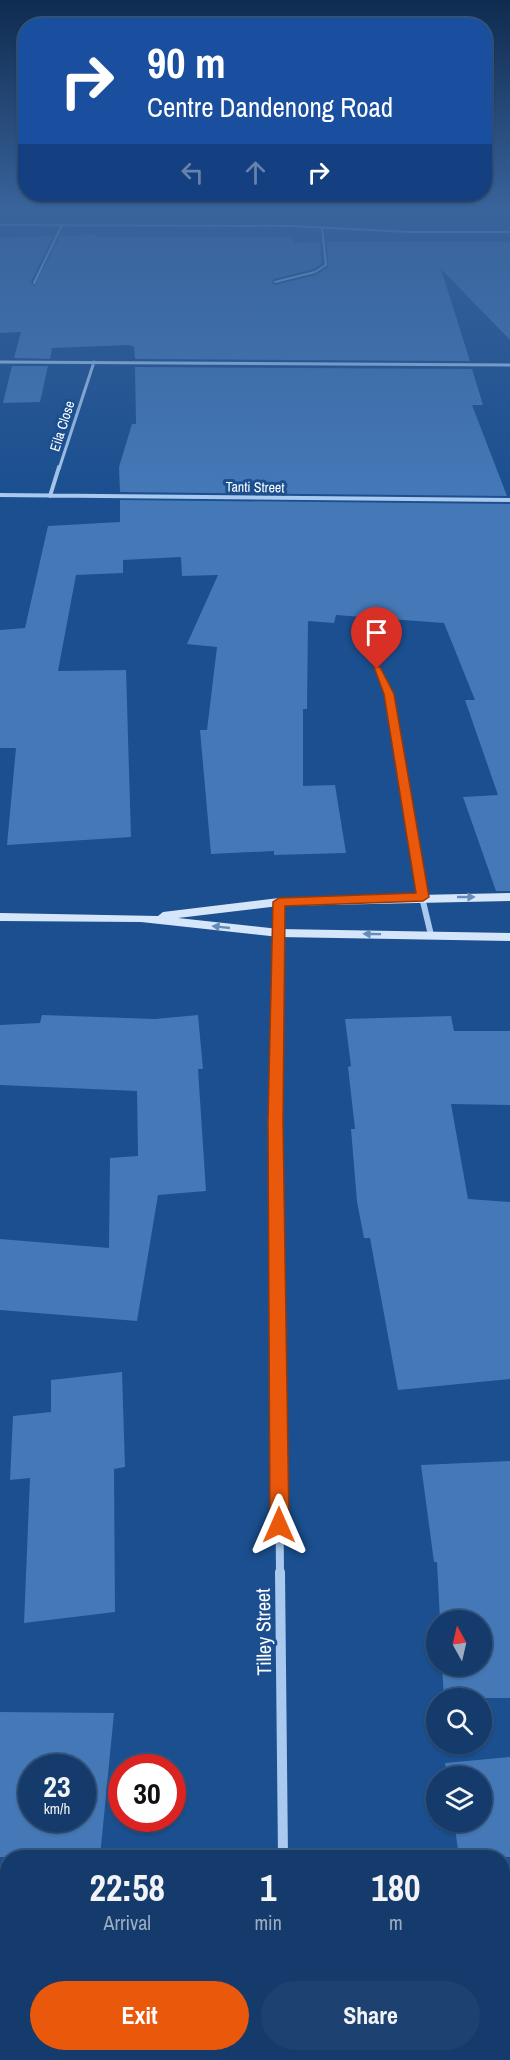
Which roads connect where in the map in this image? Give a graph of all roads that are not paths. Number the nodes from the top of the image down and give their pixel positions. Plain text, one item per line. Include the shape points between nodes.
1 (0, 362) edge
2 (94, 362) junction
3 (510, 365) edge
4 (0, 495) edge
5 (50, 496) junction
6 (510, 500) edge
7 (377, 669) dead end
8 (423, 897) junction
9 (510, 897) edge
10 (279, 902) junction
11 (0, 917) edge
12 (141, 918) junction
13 (279, 933) junction
14 (431, 935) junction
15 (510, 937) edge
16 (283, 1850) edge

1 - 2 street
2 - 3 street
2 - 5 street, Eila Close
4 - 5 street, Tanti Street
5 - 6 street, Tanti Street
7 - 8 street via 389,694
8 -> 9 main road
8 - 10 main road
8 - 14 street
10 - 12 main road
10 - 13 street, Tilley Street
11 - 12 main road
13 -> 12 main road
14 -> 13 main road
13 - 16 street, Tilley Street via 276,1133
14 - 15 main road

